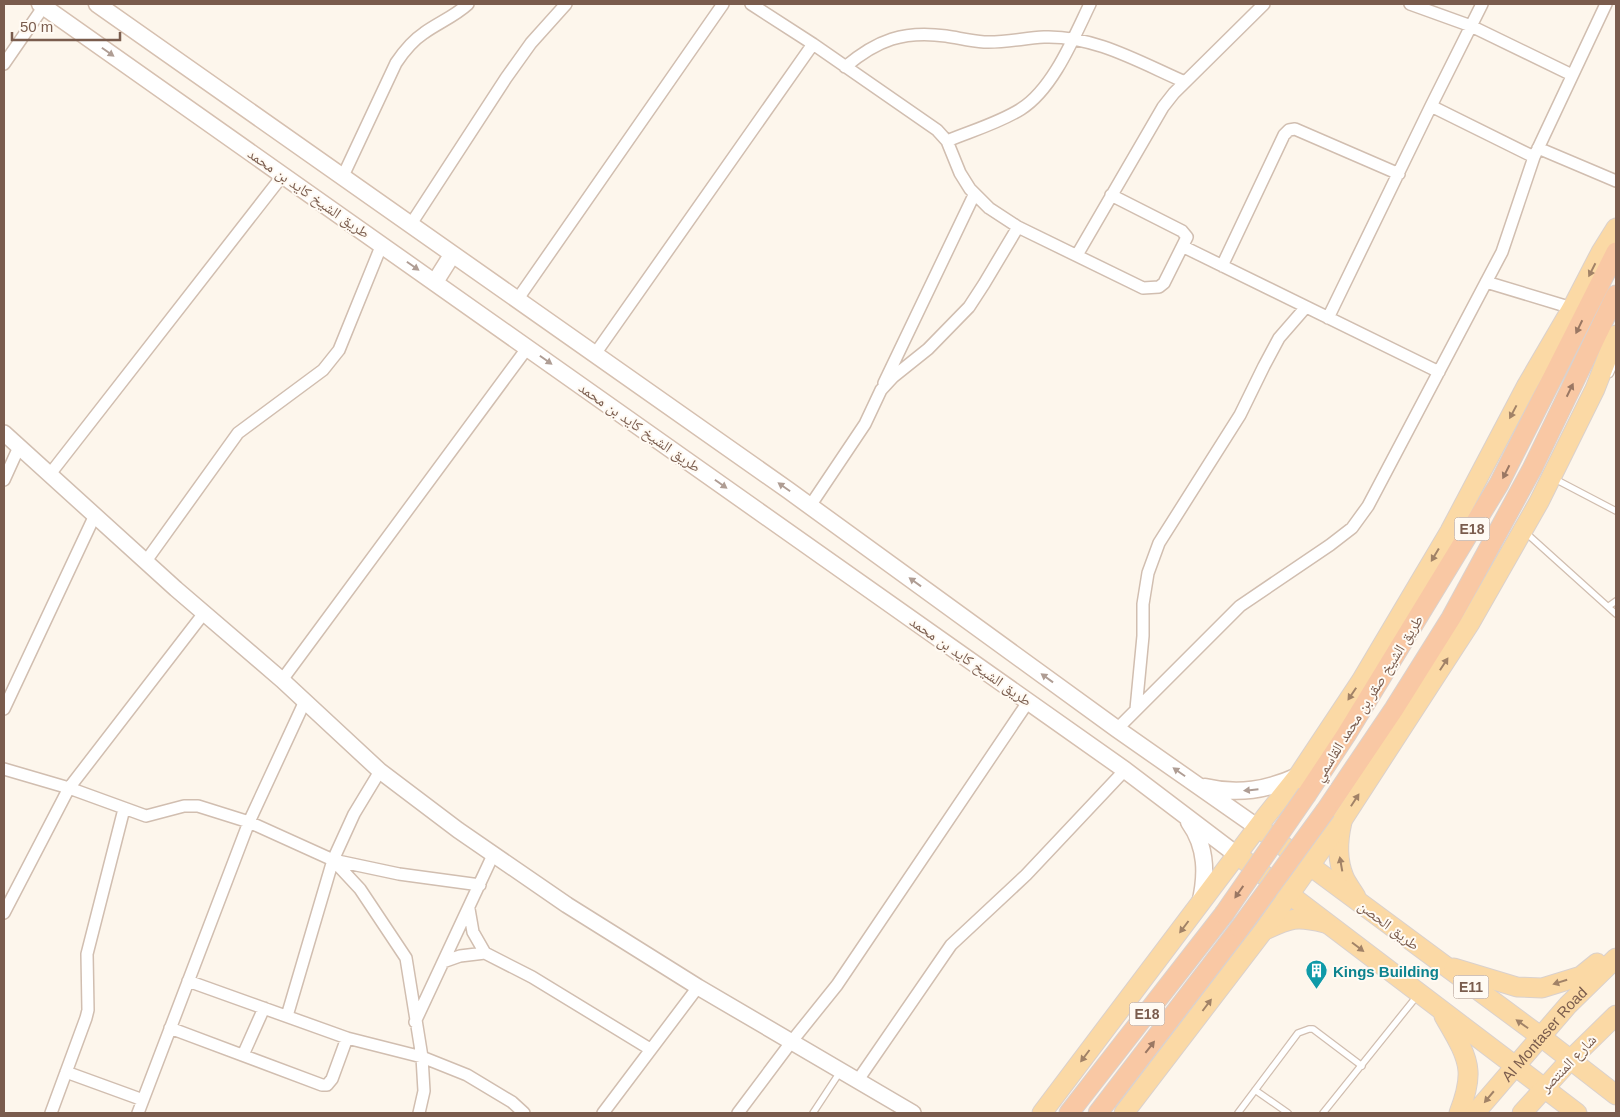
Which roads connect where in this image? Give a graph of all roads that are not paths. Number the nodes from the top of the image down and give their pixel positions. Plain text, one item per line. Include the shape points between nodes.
1 (96, 4) edge
2 (468, 4) edge
3 (566, 4) edge
4 (723, 4) edge
5 (751, 4) edge
6 (1090, 4) edge
7 (1264, 4) edge
8 (1410, 4) edge
9 (1482, 4) edge
10 (1606, 4) edge
11 (42, 5) edge
12 (1471, 26) junction
13 (1072, 39) junction
14 (813, 44) junction
15 (4, 64) edge
16 (845, 67) junction
17 (1572, 75) junction
18 (1184, 82) junction
19 (1430, 106) junction
20 (947, 141) junction
21 (1536, 153) junction
22 (283, 174) junction
23 (1398, 174) junction
24 (343, 176) junction
25 (1616, 181) edge
26 (974, 195) junction
27 (1110, 195) junction
28 (411, 224) junction
29 (1018, 227) junction
30 (1616, 228) edge
31 (382, 244) junction
32 (1184, 247) junction
33 (1616, 252) edge
34 (452, 254) junction
35 (1077, 255) junction
36 (1222, 266) junction
37 (435, 282) junction
38 (1486, 282) junction
39 (1616, 296) edge
40 (517, 300) junction
41 (1306, 307) junction
42 (1572, 308) junction
43 (1328, 318) junction
44 (1616, 336) edge
45 (528, 347) junction
46 (595, 354) junction
47 (1616, 362) edge
48 (1439, 372) junction
49 (1608, 379) dead end
50 (881, 390) junction
51 (4, 433) edge
52 (19, 447) junction
53 (50, 474) junction
54 (1557, 477) junction
55 (4, 480) edge
56 (810, 506) junction
57 (1616, 511) edge
58 (95, 515) junction
59 (1523, 530) junction
60 (146, 561) junction
61 (1616, 601) edge
62 (1609, 606) junction
63 (204, 613) junction
64 (1616, 614) edge
65 (282, 680) junction
66 (305, 702) junction
67 (1028, 702) junction
68 (4, 709) edge
69 (1136, 709) junction
70 (1117, 728) junction
71 (4, 769) edge
72 (380, 770) junction
73 (1125, 770) junction
74 (1298, 776) junction
75 (1199, 786) junction
76 (69, 788) junction
77 (124, 809) junction
78 (1334, 814) junction
79 (1185, 816) junction
80 (249, 822) junction
81 (1257, 828) junction
82 (494, 855) junction
83 (1237, 855) junction
84 (333, 860) junction
85 (1308, 866) junction
86 (480, 885) junction
87 (1289, 894) junction
88 (7, 900) edge
89 (1361, 905) junction
90 (1199, 906) junction
91 (469, 908) junction
92 (4, 914) edge
93 (1328, 924) junction
94 (1264, 930) junction
95 (1616, 949) edge
96 (485, 952) junction
97 (1616, 958) edge
98 (443, 962) junction
99 (1441, 964) junction
100 (188, 981) junction
101 (698, 986) junction
102 (1419, 993) junction
103 (264, 1008) junction
104 (1440, 1009) junction
105 (1616, 1015) edge
106 (287, 1016) junction
107 (415, 1022) junction
108 (170, 1028) junction
109 (1540, 1036) junction
110 (347, 1038) junction
111 (792, 1041) junction
112 (650, 1050) junction
113 (243, 1056) junction
114 (422, 1058) junction
115 (1570, 1060) junction
116 (1362, 1066) junction
117 (1515, 1066) junction
118 (842, 1071) junction
119 (66, 1072) junction
120 (858, 1080) junction
121 (1544, 1088) junction
122 (1255, 1090) junction
123 (1616, 1095) edge
124 (143, 1100) junction
125 (51, 1113) edge
126 (138, 1113) edge
127 (419, 1113) edge
128 (524, 1113) edge
129 (603, 1113) edge
130 (738, 1113) edge
131 (813, 1113) edge
132 (913, 1113) edge
133 (1042, 1113) edge
134 (1069, 1113) edge
135 (1098, 1113) edge
136 (1124, 1113) edge
137 (1238, 1113) edge
138 (1288, 1113) edge
139 (1323, 1113) edge
140 (1459, 1113) edge
141 (1475, 1113) edge
142 (1522, 1113) edge
143 (1577, 1113) edge

1 - 24 main road, طريق الشيخ كايد بن محمد
2 - 24 street via 407,47 396,63
3 - 28 street via 531,43 506,78
4 - 40 street
5 - 14 street
6 - 13 street
7 - 18 street
8 - 12 street
9 - 12 street
10 - 17 street
11 - 15 street
11 -> 22 main road, طريق الشيخ كايد بن محمد
12 - 17 street
12 - 19 street
13 - 16 street via 1044,37 998,42 924,34 902,35 881,42
13 - 18 street via 1123,55
13 - 20 street via 1051,78 1033,100 1009,116
14 - 16 street
14 - 46 street
16 - 20 street via 924,121
17 - 21 street
18 - 27 street via 1163,107
19 - 21 street
19 - 23 street
20 - 26 street via 960,173
21 - 25 street
21 - 38 street via 1502,252
22 - 31 main road, طريق الشيخ كايد بن محمد
22 - 53 street
23 - 36 street via 1295,129 1289,130
23 - 43 street
24 - 28 main road, طريق الشيخ كايد بن محمد
26 - 29 street
26 - 50 street
27 - 32 street via 1182,231 1187,238
27 - 35 street
28 - 34 main road, طريق الشيخ كايد بن محمد
29 - 35 street
29 - 50 street via 969,307
30 -> 42 main road
31 -> 37 main road, طريق الشيخ كايد بن محمد
31 - 60 street via 339,350 323,370 238,433
32 - 35 street via 1164,283 1152,288 1143,288
32 - 36 street
33 -> 134 highway, طريق الشيخ صقر بن محمد القاسمي / E18, bridge via 1499,484 1382,678 1224,914
34 - 37 main road
34 - 40 main road, طريق الشيخ كايد بن محمد
36 - 41 street
37 - 45 main road, طريق الشيخ كايد بن محمد
38 - 42 street
38 - 48 street
78 -> 39 highway, طريق الشيخ صقر بن محمد القاسمي / E18 via 1451,618 1532,469
40 - 46 main road, طريق الشيخ كايد بن محمد
41 - 43 street
41 - 69 street via 1279,338 1240,415 1159,544 1148,573 1143,604
42 -> 74 main road via 1445,539 1361,682
43 - 48 street
44 - 54 main road
45 - 65 street
45 -> 67 main road, طريق الشيخ كايد بن محمد
56 -> 46 main road, طريق الشيخ كايد بن محمد
47 - 49 lane
48 - 69 street via 1368,506 1352,528 1240,606
50 - 56 street via 864,424
51 - 52 street
52 - 53 street
52 - 55 street
53 - 58 street
54 - 57 lane
54 - 59 main road
70 -> 56 main road, طريق الشيخ كايد بن محمد
58 - 60 street
58 - 68 street
59 - 62 lane
78 -> 59 main road via 1470,623
60 - 63 street
61 - 62 lane
62 - 64 lane
63 - 65 street
63 - 76 street
65 - 66 street
66 - 72 street
66 - 80 street
67 - 73 main road, طريق الشيخ كايد بن محمد
67 - 111 street via 838,985
69 - 70 street
75 -> 70 main road, طريق الشيخ كايد بن محمد
71 - 76 street
72 - 82 street
72 - 84 street via 354,814
73 - 79 main road, طريق الشيخ كايد بن محمد
73 - 120 street via 1026,875 951,945
74 -> 75 main road via 1260,790 1219,790
74 - 81 main road
75 - 81 main road, طريق الشيخ كايد بن محمد
76 - 77 street
76 - 88 street
77 - 80 street via 146,816 184,806 198,806
77 - 119 street via 87,954 88,1010
78 - 85 main road
89 -> 78 main road via 1344,875
135 -> 78 highway, طريق الشيخ صقر بن محمد القاسمي / E18, bridge via 1240,928
79 - 83 main road, طريق الشيخ كايد بن محمد
79 - 90 main road via 1205,858 1206,874
80 - 84 street
80 - 100 street
81 - 83 main road
81 - 85 main road, طريق الحصن / E11
82 - 86 street
82 - 101 street via 567,905
83 - 87 main road, E11
83 - 90 main road
84 - 86 street via 399,874
84 - 106 street
84 - 107 street via 360,890 406,958
85 - 87 main road
85 - 89 main road, طريق الحصن / E11
86 - 91 street
87 - 93 main road, E11
87 - 94 main road
88 - 92 street
89 - 99 main road, طريق الحصن / E11
90 -> 133 main road
91 - 96 street via 473,932
91 - 98 street
93 - 94 main road via 1287,920
93 -> 102 main road, E11
136 -> 94 main road
95 -> 99 main road via 1581,976 1542,988 1517,987
96 - 98 street
96 - 112 street via 532,977
97 - 109 main road, Al Montaser Road
98 - 107 street
109 -> 99 main road, طريق الحصن / E11
100 - 103 street
100 - 108 street
101 - 111 street
101 - 112 street
102 - 104 main road, E11
102 - 116 lane
103 - 106 street
103 - 113 street
104 - 117 main road, E11
104 - 140 main road via 1461,1047 1468,1070 1467,1091
105 - 115 main road, شارع المنتصر
106 - 110 street
107 - 114 street
108 - 113 street
108 - 124 street
109 - 115 main road, طريق الحصن / E11
109 - 117 main road, Al Montaser Road
110 - 113 street via 327,1085
110 - 114 street
111 - 118 street
111 - 130 street
112 - 129 street
114 - 127 street via 424,1091
114 - 128 street via 476,1080
115 - 121 main road, شارع المنتصر
115 - 123 main road, طريق الحصن / E11
116 - 122 lane via 1308,1028 1298,1033
116 - 139 lane
117 - 121 main road, E11
117 -> 141 main road, Al Montaser Road
118 - 120 street
118 - 131 lane
119 - 124 street
119 - 125 street
120 - 132 street
121 - 142 main road, شارع المنتصر
121 - 143 main road, E11
122 - 137 lane
122 - 138 lane
124 - 126 street

